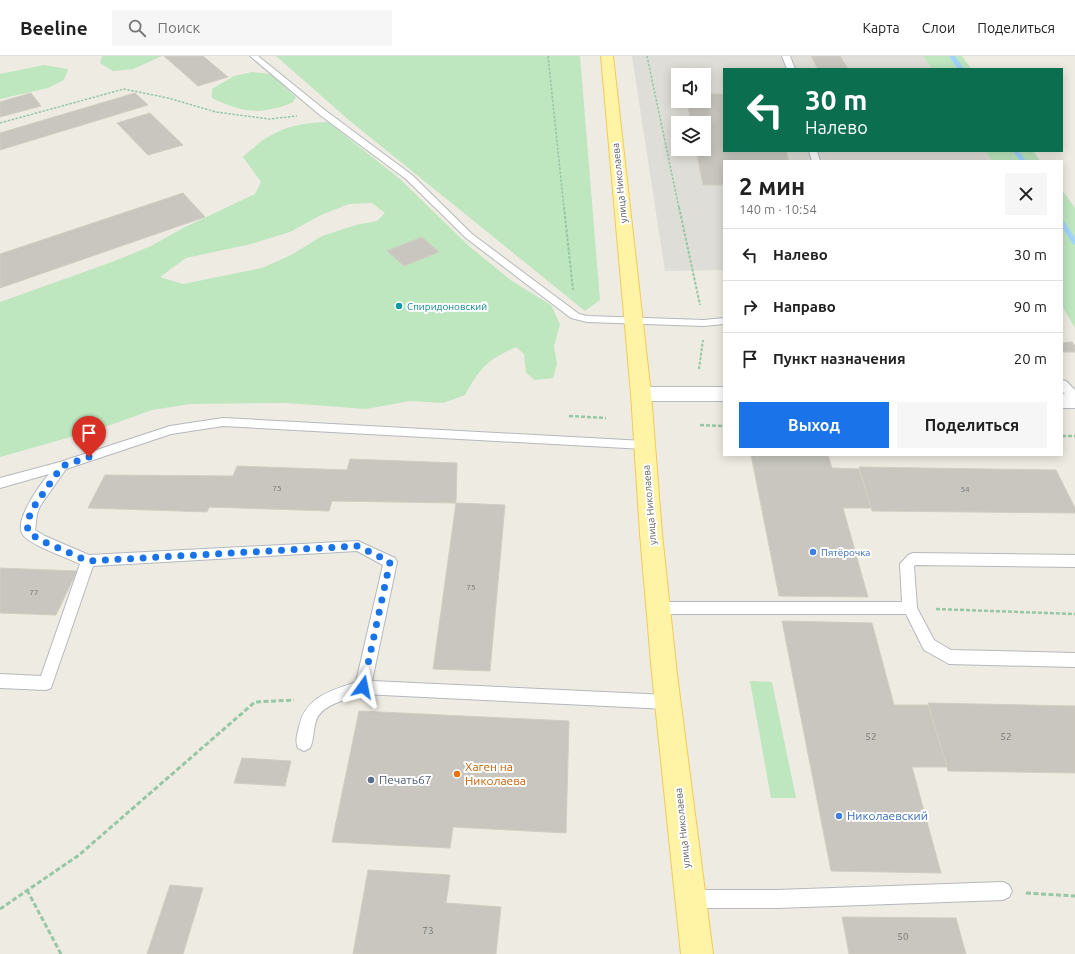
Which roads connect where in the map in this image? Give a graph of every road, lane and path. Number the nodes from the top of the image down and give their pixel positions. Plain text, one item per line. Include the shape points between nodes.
1 (254, 56) edge
2 (548, 56) edge
3 (607, 56) edge
4 (647, 56) edge
5 (786, 56) edge
6 (791, 68) edge
7 (323, 113) junction
8 (0, 123) edge
9 (575, 316) junction
10 (633, 321) junction
11 (723, 321) edge
12 (704, 323) junction
13 (699, 369) dead end
14 (1063, 385) edge
15 (641, 394) junction
16 (723, 394) edge
17 (1075, 397) edge
18 (1063, 401) edge
19 (1075, 401) edge
20 (569, 416) dead end
21 (606, 418) dead end
22 (700, 425) dead end
23 (723, 426) edge
24 (1063, 436) edge
25 (1075, 436) edge
26 (644, 445) junction
27 (62, 466) junction
28 (0, 483) edge
29 (88, 561) junction
30 (1075, 561) edge
31 (659, 608) junction
32 (910, 608) junction
33 (1075, 614) edge
34 (1075, 660) edge
35 (0, 681) edge
36 (363, 687) junction
37 (331, 699) junction
38 (668, 702) junction
39 (304, 743) dead end
40 (27, 890) junction
41 (1003, 891) joint
42 (1075, 896) edge
43 (690, 899) junction
44 (0, 909) edge
45 (61, 954) edge
46 (697, 954) edge

1 - 7 lane
2 - 9 path
3 - 10 main road, улица Николаева
4 - 12 path
5 - 6 lane
7 - 8 path via 269,119 216,112 124,89
7 - 9 lane via 409,177 469,236
9 - 10 lane
10 - 12 lane
10 - 15 main road, улица Николаева
11 - 12 lane
12 - 13 path
14 - 17 lane
15 - 16 street
15 - 26 main road, улица Николаева
18 - 19 street
20 - 21 path
22 - 23 path
24 - 25 path
26 - 27 lane via 223,422 170,430
26 - 31 main road, улица Николаева
27 - 28 lane
27 - 29 lane via 33,508 27,522 28,532
29 - 35 lane via 46,683
29 - 36 lane via 358,546 390,562
30 - 32 lane via 913,559 907,564
31 - 32 lane
31 - 38 main road, улица Николаева
32 - 33 path
32 - 34 lane via 929,645 949,657
36 - 37 lane
36 - 38 lane
37 - 39 lane via 314,710 308,722
37 - 40 path via 255,702 79,855
38 - 43 main road, улица Николаева
40 - 44 path
40 - 45 path
41 - 42 path
41 - 43 lane via 777,899
43 - 46 main road, улица Николаева

